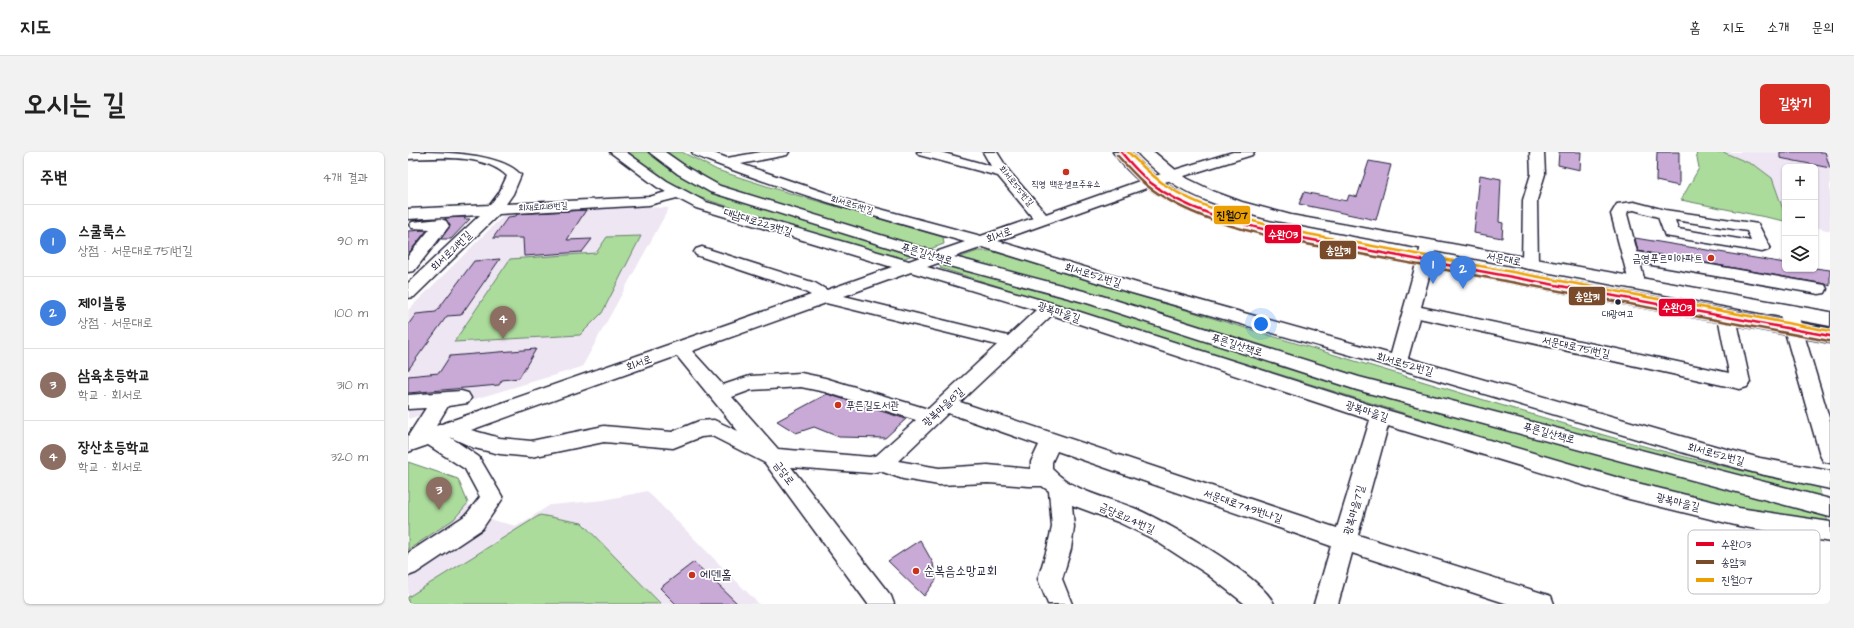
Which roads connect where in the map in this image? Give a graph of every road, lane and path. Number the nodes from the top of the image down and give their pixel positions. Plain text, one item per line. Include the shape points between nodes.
1 (617, 152) edge
2 (656, 152) edge
3 (699, 152) edge
4 (782, 152) edge
5 (924, 152) edge
6 (990, 152) edge
7 (1121, 152) edge
8 (1145, 152) edge
9 (1247, 152) edge
10 (1537, 152) edge
11 (408, 155) edge
12 (725, 163) junction
13 (1003, 173) junction
14 (1171, 175) junction
15 (1150, 182) junction
16 (678, 193) junction
17 (495, 209) junction
18 (408, 214) edge
19 (1665, 214) junction
20 (1043, 220) junction
21 (408, 226) edge
22 (982, 242) junction
23 (702, 252) dead end
24 (1427, 254) junction
25 (1630, 256) junction
26 (935, 257) junction
27 (442, 260) junction
28 (410, 264) edge
29 (1530, 264) junction
30 (910, 267) junction
31 (1636, 282) junction
32 (1819, 289) dead end
33 (409, 291) edge
34 (826, 297) junction
35 (1049, 308) junction
36 (1413, 311) junction
37 (1788, 311) junction
38 (1727, 317) junction
39 (1830, 319) edge
40 (1793, 330) junction
41 (1830, 336) edge
42 (1013, 343) junction
43 (680, 348) junction
44 (1398, 362) junction
45 (719, 394) junction
46 (462, 398) dead end
47 (442, 399) junction
48 (408, 402) edge
49 (939, 411) junction
50 (1382, 416) junction
51 (453, 430) junction
52 (1051, 440) junction
53 (419, 441) edge
54 (1830, 456) edge
55 (772, 457) junction
56 (877, 464) junction
57 (1830, 480) edge
58 (1051, 482) junction
59 (1830, 508) edge
60 (1817, 530) edge
61 (1820, 530) edge
62 (1830, 532) edge
63 (1344, 541) junction
64 (408, 566) edge
65 (882, 604) edge
66 (1060, 604) edge
67 (1262, 604) edge
68 (1326, 604) edge
69 (1542, 604) edge

1 - 16 street, 대남대로223번길
2 - 26 street, 푸른길산책로 via 715,189
3 - 12 street, 회서로51번길
4 - 12 street
5 - 13 street
6 - 13 street, 회서로55번길
7 - 15 main road, 서문대로
8 - 14 main road, 서문대로
9 - 14 street, 회서로
10 - 29 street via 1538,174 1530,200
11 - 17 street, 회서로21번길 via 468,155 486,158 505,166 514,175 506,194
12 - 22 street, 회서로51번길 via 845,204
13 - 20 street, 회서로55번길
14 - 15 street, 회서로
14 - 24 main road, 서문대로 via 1182,183 1219,200 1248,210
15 - 20 street, 회서로
15 - 24 main road, 서문대로 via 1189,205 1291,236
16 - 17 street, 회재로1218번길 via 649,201
16 - 30 street, 대남대로223번길 via 701,205
17 - 18 street, 회재로1218번길
17 - 27 street, 회서로21번길
19 - 19 street via 1753,227 1762,247 1671,233
19 - 25 street via 1634,206 1622,207 1619,214
20 - 22 street, 회서로
21 - 28 street via 441,224
22 - 26 street, 회서로
22 - 44 street, 회서로52번길
23 - 34 street via 809,287
24 - 29 main road, 서문대로
24 - 36 street
24 - 38 main road, 서문대로
25 - 31 street
25 - 32 street
26 - 30 street, 회서로
26 - 59 street, 푸른길산책로 via 1093,299 1357,382
27 - 28 street
27 - 33 street, 회서로21번길
29 - 31 main road, 서문대로
30 - 34 street, 회서로
30 - 35 street, 광복마을길
31 - 37 main road, 서문대로
34 - 42 street via 869,310
34 - 43 street, 회서로
35 - 42 street, 광복마을8길
35 - 50 street, 광복마을길
36 - 38 street, 서문대로751번길 via 1740,382
36 - 44 street
37 - 39 main road, 서문대로
37 - 40 street
38 - 40 main road, 서문대로
40 - 41 main road, 서문대로
40 - 54 street
42 - 49 street, 광복마을8길
43 - 45 street, 금당로
43 - 51 street, 회서로
44 - 57 street, 회서로52번길 via 1715,454
45 - 49 street, 서문대로749번나길 via 750,383 801,380
45 - 55 street, 금당로
46 - 47 street
47 - 48 street
47 - 53 street
49 - 52 street, 서문대로749번나길
49 - 56 street, 광복마을8길
50 - 60 street, 광복마을길 via 1629,490 1752,520
50 - 63 street, 광복마을7길
51 - 53 street, 회서로
51 - 55 street via 474,440 531,449 604,434 673,440 699,429 714,428
52 - 58 street via 1040,467
52 - 63 street, 서문대로749번나길
53 - 64 street via 472,462 492,498 474,522
55 - 56 street
55 - 65 street, 금당로
56 - 58 street via 944,477 990,474
58 - 66 street via 1063,526 1050,579
58 - 67 street, 금당로124번길 via 1068,494 1127,515 1168,536 1239,583
61 - 62 street, 광복마을길
63 - 68 street, 광복마을7길
63 - 69 street, 서문대로749번나길

